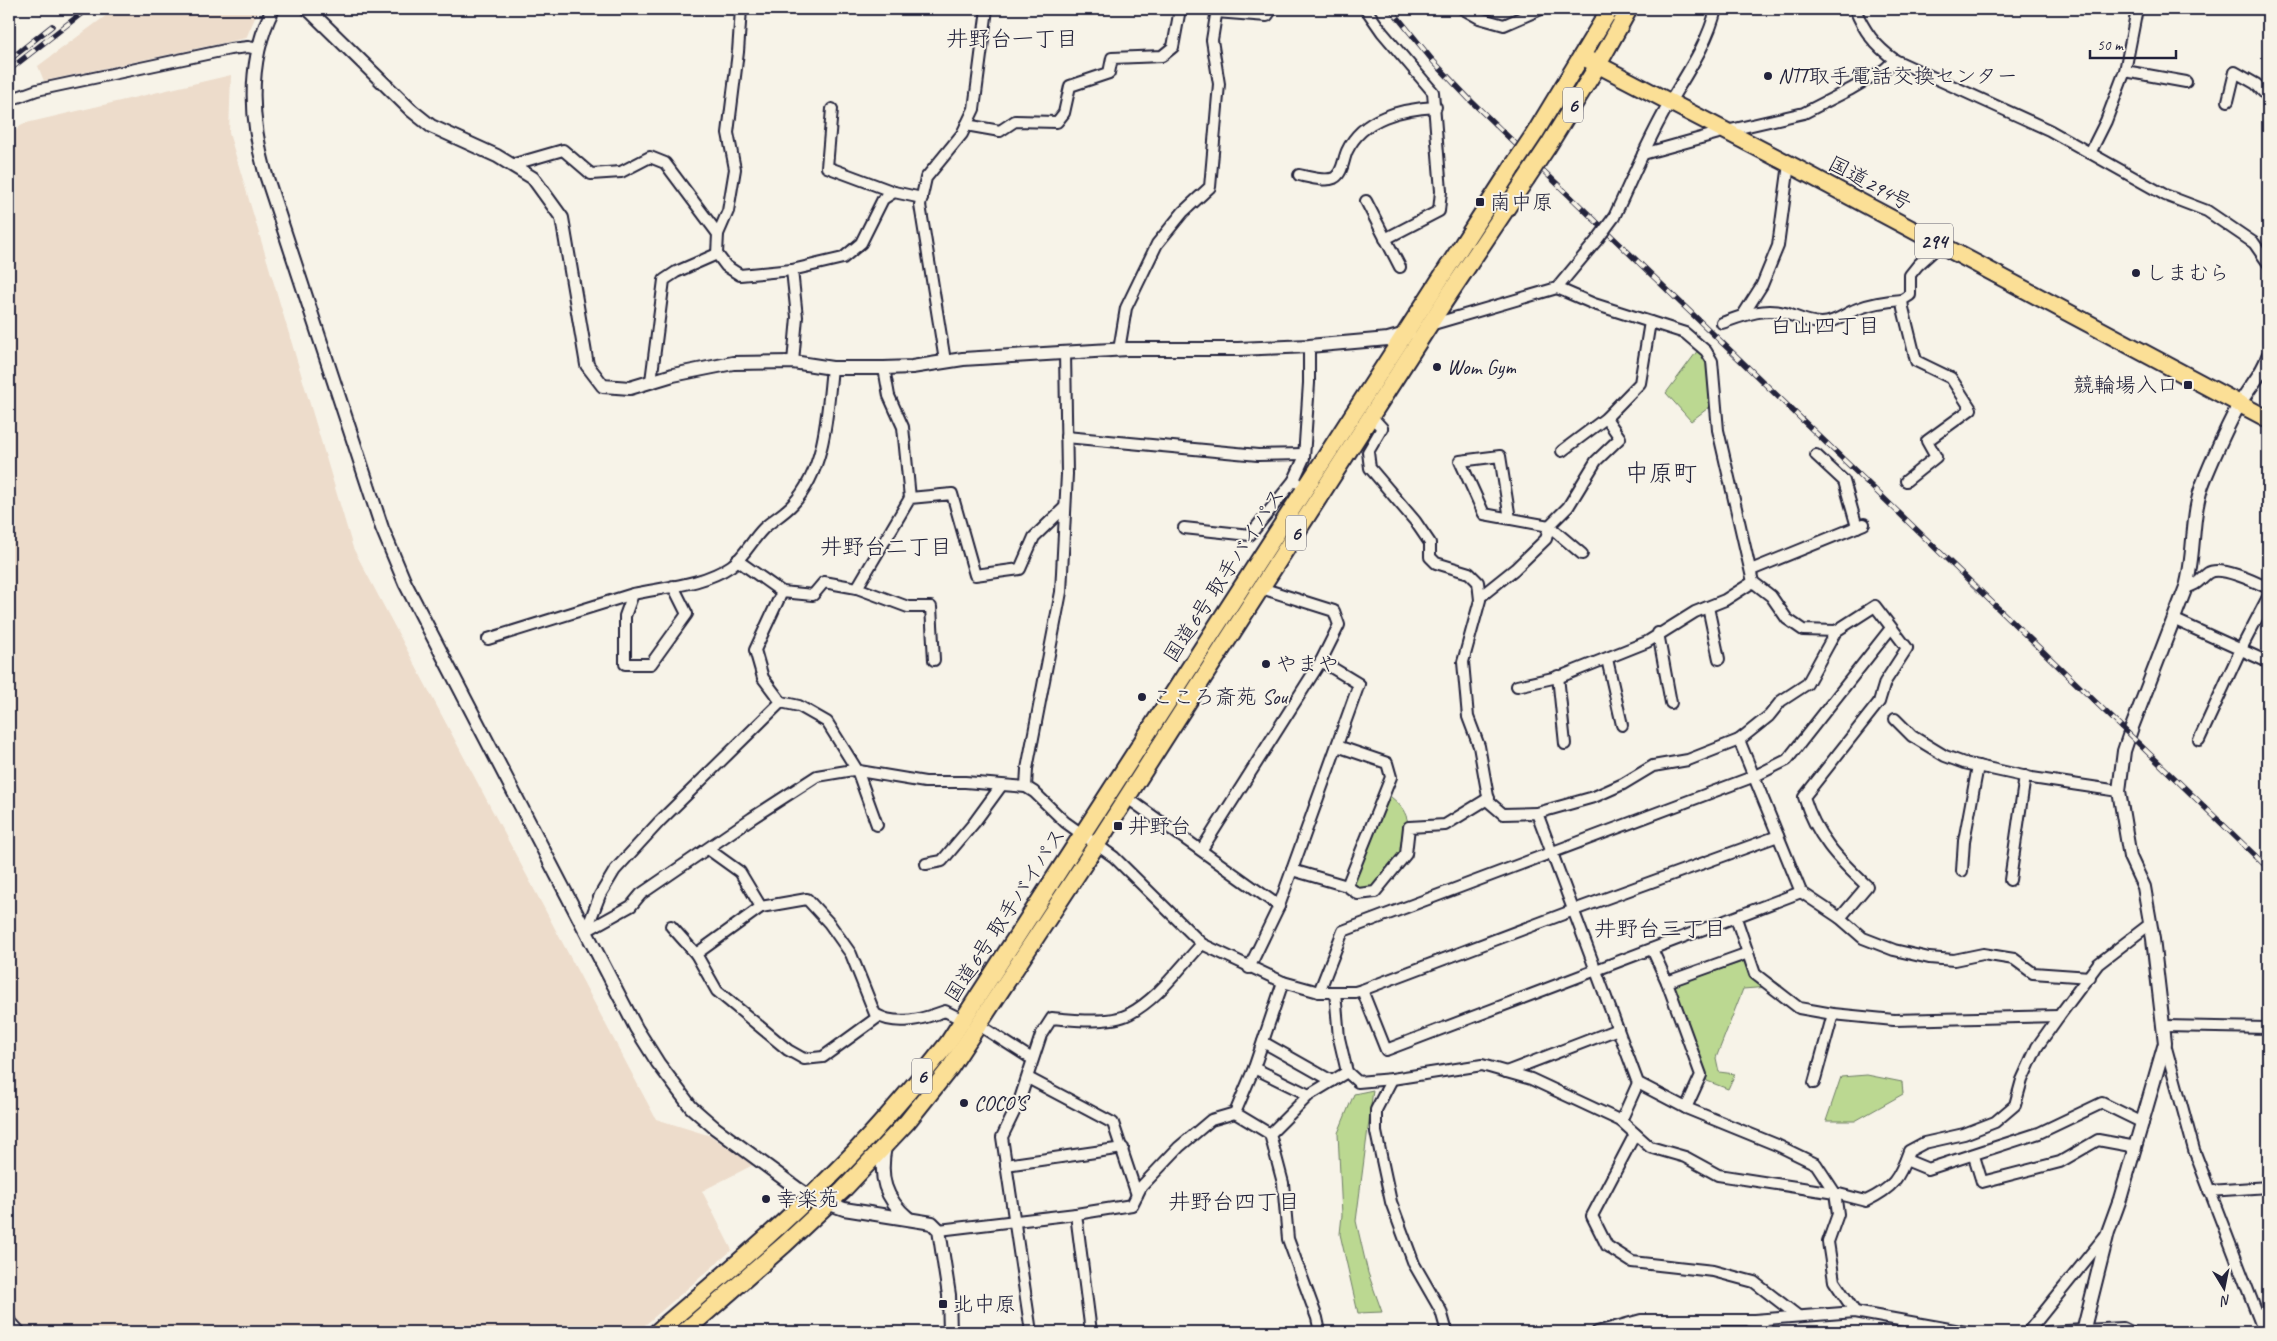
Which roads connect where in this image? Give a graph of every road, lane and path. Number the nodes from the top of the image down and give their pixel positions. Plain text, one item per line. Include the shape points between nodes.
1 (273, 9) edge
2 (308, 9) edge
3 (741, 9) edge
4 (987, 9) edge
5 (1180, 9) edge
6 (1272, 9) edge
7 (1366, 9) edge
8 (1463, 9) edge
9 (1541, 9) edge
10 (1610, 9) edge
11 (1629, 9) edge
12 (1716, 9) edge
13 (1855, 9) edge
14 (2137, 9) edge
15 (1217, 10) edge
16 (1528, 11) edge
17 (258, 49) junction
18 (1583, 56) junction
19 (1895, 60) junction
20 (1598, 65) junction
21 (2125, 71) junction
22 (2186, 82) dead end
23 (2268, 97) edge
24 (2228, 101) dead end
25 (9, 102) edge
26 (1670, 102) junction
27 (1436, 107) junction
28 (832, 109) dead end
29 (966, 125) junction
30 (1726, 131) junction
31 (2090, 153) junction
32 (1643, 154) junction
33 (1789, 164) junction
34 (512, 165) junction
35 (1300, 175) dead end
36 (894, 192) junction
37 (922, 198) junction
38 (1366, 201) dead end
39 (718, 234) junction
40 (1385, 239) junction
41 (1940, 245) junction
42 (717, 254) junction
43 (2268, 263) edge
44 (1400, 267) dead end
45 (792, 270) junction
46 (1557, 288) junction
47 (1902, 300) junction
48 (1743, 315) junction
49 (1650, 322) junction
50 (1722, 323) dead end
51 (1430, 325) junction
52 (1404, 335) junction
53 (1309, 346) junction
54 (1119, 350) junction
55 (1065, 353) junction
56 (2268, 356) edge
57 (945, 361) junction
58 (793, 362) junction
59 (832, 368) junction
60 (884, 368) junction
61 (651, 382) junction
62 (2239, 404) junction
63 (1371, 416) junction
64 (1606, 418) junction
65 (2268, 419) edge
66 (1066, 437) junction
67 (1562, 451) dead end
68 (1304, 454) junction
69 (1816, 455) dead end
70 (1906, 481) dead end
71 (1300, 484) junction
72 (910, 498) junction
73 (1065, 507) junction
74 (1510, 519) junction
75 (1549, 526) junction
76 (1184, 528) dead end
77 (1582, 554) dead end
78 (737, 560) junction
79 (1751, 570) junction
80 (1753, 582) junction
81 (673, 586) junction
82 (2186, 587) junction
83 (857, 588) junction
84 (1261, 588) junction
85 (2268, 588) edge
86 (782, 592) junction
87 (633, 594) junction
88 (1480, 597) junction
89 (2268, 597) edge
90 (1708, 607) junction
91 (2173, 619) junction
92 (1891, 628) junction
93 (1836, 631) junction
94 (1658, 634) junction
95 (488, 639) dead end
96 (2241, 649) junction
97 (1607, 659) junction
98 (1719, 659) dead end
99 (934, 660) dead end
100 (1321, 661) junction
101 (2268, 662) edge
102 (1558, 676) junction
103 (1517, 686) dead end
104 (781, 702) junction
105 (1671, 703) dead end
106 (1895, 719) dead end
107 (1622, 725) dead end
108 (1739, 740) junction
109 (2199, 740) dead end
110 (1565, 744) dead end
111 (1337, 746) junction
112 (1978, 766) junction
113 (857, 770) junction
114 (1754, 776) junction
115 (2025, 776) junction
116 (1001, 786) junction
117 (1026, 787) junction
118 (2119, 791) junction
119 (1126, 797) junction
120 (1489, 798) junction
121 (1537, 813) junction
122 (877, 825) dead end
123 (1083, 835) junction
124 (1778, 836) junction
125 (1097, 844) junction
126 (708, 849) junction
127 (1202, 849) junction
128 (1552, 852) junction
129 (926, 864) dead end
130 (1292, 870) junction
131 (1962, 871) dead end
132 (2010, 880) dead end
133 (1347, 886) junction
134 (1801, 892) junction
135 (1279, 906) junction
136 (761, 907) junction
137 (1574, 910) junction
138 (1736, 918) junction
139 (1840, 918) junction
140 (2150, 924) junction
141 (671, 926) dead end
142 (586, 931) junction
143 (1202, 944) junction
144 (1652, 949) junction
145 (1748, 953) junction
146 (696, 954) junction
147 (1249, 968) junction
148 (1597, 970) junction
149 (2090, 977) junction
150 (1283, 982) junction
151 (1667, 982) junction
152 (1362, 990) junction
153 (1319, 992) junction
154 (1335, 992) junction
155 (1833, 1014) junction
156 (2058, 1016) junction
157 (878, 1017) junction
158 (963, 1020) junction
159 (979, 1026) junction
160 (2164, 1026) junction
161 (2268, 1028) edge
162 (1618, 1029) junction
163 (1263, 1042) junction
164 (2165, 1043) junction
165 (1032, 1059) junction
166 (1254, 1068) junction
167 (1347, 1072) junction
168 (1506, 1072) junction
169 (1028, 1078) junction
170 (1392, 1080) junction
171 (1332, 1081) junction
172 (1638, 1083) junction
173 (1814, 1083) dead end
174 (1309, 1096) junction
175 (1686, 1108) junction
176 (1236, 1113) junction
177 (1621, 1121) junction
178 (2142, 1123) junction
179 (1270, 1134) junction
180 (1635, 1134) junction
181 (885, 1146) junction
182 (2136, 1147) junction
183 (1123, 1148) junction
184 (1974, 1156) junction
185 (1906, 1160) junction
186 (1006, 1165) junction
187 (2268, 1186) edge
188 (2209, 1191) junction
189 (1836, 1193) junction
190 (1137, 1195) junction
191 (810, 1197) junction
192 (828, 1204) junction
193 (1076, 1214) junction
194 (909, 1219) junction
195 (1015, 1221) junction
196 (939, 1230) junction
197 (2108, 1232) junction
198 (1855, 1312) junction
199 (1798, 1316) junction
200 (1744, 1318) junction
201 (9, 1320) edge
202 (2083, 1331) edge
203 (20, 1332) edge
204 (657, 1332) edge
205 (684, 1332) edge
206 (950, 1332) edge
207 (1031, 1332) edge
208 (1091, 1332) edge
209 (1320, 1332) edge
210 (1447, 1332) edge
211 (1597, 1332) edge
212 (1771, 1332) edge
213 (1966, 1332) edge
214 (2028, 1332) edge
215 (2047, 1332) edge
216 (2131, 1332) edge
217 (2264, 1332) edge

1 - 17 street
2 - 34 street via 431,126
3 - 39 street via 728,134 735,168 728,211
4 - 29 street via 974,109
5 - 29 street via 1173,47 1162,56 1112,58 1109,74 1070,86 1064,113 1057,122 1015,120 1000,131
6 - 15 street via 1267,16
7 - 27 street via 1433,92
8 - 16 street via 1479,18 1504,25
9 - 16 street
10 - 18 highway, 国道6号 取手バイパス / 6
11 - 20 highway, 国道6号 取手バイパス / 6
12 - 26 street via 1688,75
13 - 19 street via 1868,35 1879,49
14 - 21 street
15 - 54 street via 1212,40 1219,84 1210,187 1183,212 1157,244 1126,308
17 - 25 street via 230,49 37,90
17 - 142 street via 253,104 256,139 391,552
18 - 20 highway, 国道294号 / 294
18 - 52 highway, 国道6号 取手バイパス / 6, bridge
19 - 30 street via 1851,89 1804,113
19 - 31 street via 2049,130
20 - 26 highway, 国道294号 / 294
20 - 51 highway, 国道6号 取手バイパス / 6, bridge
21 - 22 street
21 - 31 street
23 - 24 street via 2256,84 2235,72
26 - 30 highway, 国道294号 / 294
26 - 32 street
27 - 35 street via 1408,109 1365,128 1354,139 1340,172 1333,178
27 - 40 street via 1441,191 1438,211
28 - 36 street via 827,166
29 - 37 street via 926,178
30 - 32 street
30 - 33 highway, 国道294号 / 294
31 - 43 street via 2165,195 2207,211 2254,243
32 - 46 street, bridge via 1614,217
33 - 41 highway, 国道294号 / 294
33 - 48 street via 1778,246 1762,285
34 - 39 street via 563,150 591,174 621,172 650,157 664,163
34 - 61 street via 533,178 562,218 587,365 603,386 630,388
36 - 37 street
36 - 45 street via 883,198 861,243 843,258
37 - 57 street via 920,205
38 - 40 street
39 - 42 street
40 - 44 street
41 - 47 street via 1910,275 1910,295
41 - 62 highway, 国道294号 / 294
42 - 45 street via 740,276
42 - 61 street via 664,280
45 - 58 street via 797,316
46 - 49 street
46 - 51 street
47 - 48 street via 1873,303 1836,321 1821,323 1783,312 1754,311
47 - 70 street via 1916,361 1951,378 1971,409 1927,441 1936,457
48 - 50 street
49 - 64 street via 1640,383
49 - 79 street via 1685,333 1706,351 1712,361 1718,430
51 - 52 street
51 - 63 highway, 国道6号 取手バイパス / 6
52 - 53 street
52 - 71 highway, 国道6号 取手バイパス / 6
53 - 54 street
53 - 68 street
54 - 55 street
55 - 57 street
55 - 66 street
56 - 62 street
57 - 60 street
58 - 59 street
58 - 61 street via 733,363
59 - 60 street
59 - 78 street via 822,446 812,475 793,504 763,529
60 - 72 street via 889,396 903,427
62 - 65 highway, 国道294号 / 294
62 - 82 street via 2198,496
63 - 84 highway, 国道6号 取手バイパス / 6
63 - 88 street via 1382,428 1368,452 1370,468 1416,521 1430,543 1430,557 1436,563 1469,574 1478,582
64 - 67 street
64 - 75 street via 1620,438 1596,461 1568,508
66 - 68 street via 1258,455
66 - 73 street
68 - 71 street
69 - 79 street via 1844,481 1861,526
71 - 76 street via 1250,535
71 - 123 highway, 国道6号 取手バイパス / 6
72 - 73 street via 952,494 975,575 1020,569 1034,537
72 - 83 street
73 - 117 street via 1059,605
74 - 74 street via 1484,514 1460,461 1500,456
74 - 75 street
75 - 77 street
75 - 88 street via 1546,540
78 - 81 street via 732,566 697,582
78 - 86 street
79 - 80 street
80 - 90 street
80 - 93 street via 1770,596 1787,619 1804,630
81 - 87 street
81 - 87 street via 687,614 651,664 625,664 626,616
82 - 85 street via 2193,586 2214,571
82 - 91 street
83 - 86 street via 824,582 813,595
83 - 99 street via 908,607 931,607
84 - 100 street via 1334,611 1339,625
84 - 119 highway, 国道6号 取手バイパス / 6
86 - 104 street via 755,650 763,678
87 - 95 street
88 - 120 street via 1463,662 1468,717 1479,746
89 - 96 street
90 - 94 street
90 - 98 street
91 - 96 street
91 - 118 street via 2124,751
92 - 93 street via 1875,606
92 - 114 street via 1787,760
92 - 139 street via 1907,648 1885,682 1879,702 1804,797 1810,817 1834,854 1867,886
93 - 108 street via 1807,684 1780,701 1769,716
94 - 97 street
94 - 105 street
96 - 101 street
96 - 109 street
97 - 102 street
97 - 107 street
100 - 111 street via 1359,684
100 - 127 street
102 - 103 street
102 - 110 street
104 - 113 street via 799,706 827,722
104 - 142 street via 615,870 600,895
106 - 112 street via 1912,736 1944,756
108 - 114 street
108 - 121 street via 1688,760 1653,766 1594,797
111 - 130 street
111 - 133 street via 1387,763 1391,777
112 - 115 street
112 - 131 street via 1964,841
113 - 116 street via 925,782
113 - 122 street
113 - 126 street via 817,776
114 - 124 street
114 - 128 street
115 - 118 street
115 - 132 street
116 - 117 street
116 - 129 street via 942,861
117 - 123 street
118 - 140 street via 2130,857 2144,887
119 - 125 highway, 国道6号 取手バイパス / 6
119 - 127 street
120 - 121 street via 1503,814
120 - 133 street via 1445,825 1409,827 1406,854 1374,892 1358,894
121 - 128 street
123 - 125 street
123 - 158 highway, 国道6号 取手バイパス / 6
124 - 134 street
124 - 137 street
125 - 143 street
125 - 159 highway, 国道6号 取手バイパス / 6
126 - 136 street via 740,872
126 - 142 street via 641,894 631,906
127 - 135 street
128 - 137 street
128 - 153 street via 1343,931
130 - 133 street
130 - 135 street
134 - 138 street
134 - 139 street
135 - 147 street
136 - 146 street
136 - 157 street via 807,899 851,954
137 - 148 street
137 - 152 street
138 - 144 street
138 - 145 street
139 - 149 street via 1863,938 1894,950 1954,960 1983,954 2014,959 2033,973
140 - 149 street via 2098,964
140 - 160 street
141 - 146 street
142 - 191 street via 636,1028 674,1087 714,1128
143 - 147 street
143 - 165 street via 1155,994 1128,1015 1095,1021 1052,1018
144 - 148 street
144 - 151 street
145 - 151 street
145 - 155 street via 1755,974 1799,1008
146 - 157 street via 717,991 788,1050 804,1059 823,1057
147 - 150 street
148 - 152 street via 1386,1050
148 - 162 street
149 - 156 street
150 - 153 street
150 - 163 street
151 - 175 street via 1701,1075
152 - 154 street
153 - 154 street
154 - 167 street via 1339,1038
155 - 156 street via 1894,1020
155 - 173 street
156 - 185 street via 2037,1047 2015,1105 1994,1122 1909,1151
157 - 158 street via 918,1021 945,1012
158 - 191 highway, 国道6号 取手バイパス / 6 via 893,1110
159 - 165 street
159 - 181 highway, 国道6号 取手バイパス / 6 via 931,1092
160 - 161 street
160 - 164 street
162 - 168 street
162 - 172 street
163 - 166 street
163 - 171 street
164 - 178 street
164 - 188 street via 2194,1150
165 - 169 street
166 - 174 street
166 - 176 street
167 - 170 street via 1358,1082
167 - 171 street
168 - 170 street via 1482,1065
168 - 177 street via 1531,1079
169 - 183 street via 1113,1123
169 - 186 street via 1002,1137
170 - 210 street via 1376,1110 1376,1132 1392,1202 1414,1264 1441,1311
171 - 174 street
172 - 175 street
172 - 177 street
174 - 179 street
175 - 189 street via 1816,1164
176 - 179 street
176 - 190 street via 1211,1120 1140,1186
177 - 180 street
178 - 182 street
178 - 184 street via 2102,1103 2039,1133
179 - 209 street via 1283,1184 1288,1239
180 - 189 street via 1650,1147 1685,1157 1718,1175
180 - 199 street via 1592,1216 1607,1246 1632,1262 1713,1270 1754,1282
181 - 192 highway, 国道6号 取手バイパス / 6
181 - 194 street via 882,1166 885,1186 897,1209
182 - 184 street via 2098,1140 2060,1162 1982,1182
182 - 197 street
183 - 186 street
183 - 190 street
184 - 185 street via 1928,1169
185 - 189 street via 1901,1174 1884,1192 1866,1201
186 - 195 street
187 - 188 street
188 - 217 street
189 - 198 street via 1838,1214 1828,1242 1834,1280
190 - 193 street via 1132,1205
191 - 192 street
191 - 204 highway, 国道6号 取手バイパス / 6
192 - 194 street
192 - 205 highway, 国道6号 取手バイパス / 6
193 - 195 street
193 - 208 street
194 - 196 street via 932,1223
195 - 196 street
195 - 207 street
196 - 206 street via 950,1295
197 - 202 street
197 - 214 street
198 - 199 street
198 - 213 street
199 - 200 street
200 - 211 street via 1641,1320
200 - 212 street
201 - 203 street
202 - 215 street
202 - 216 street via 2123,1328

